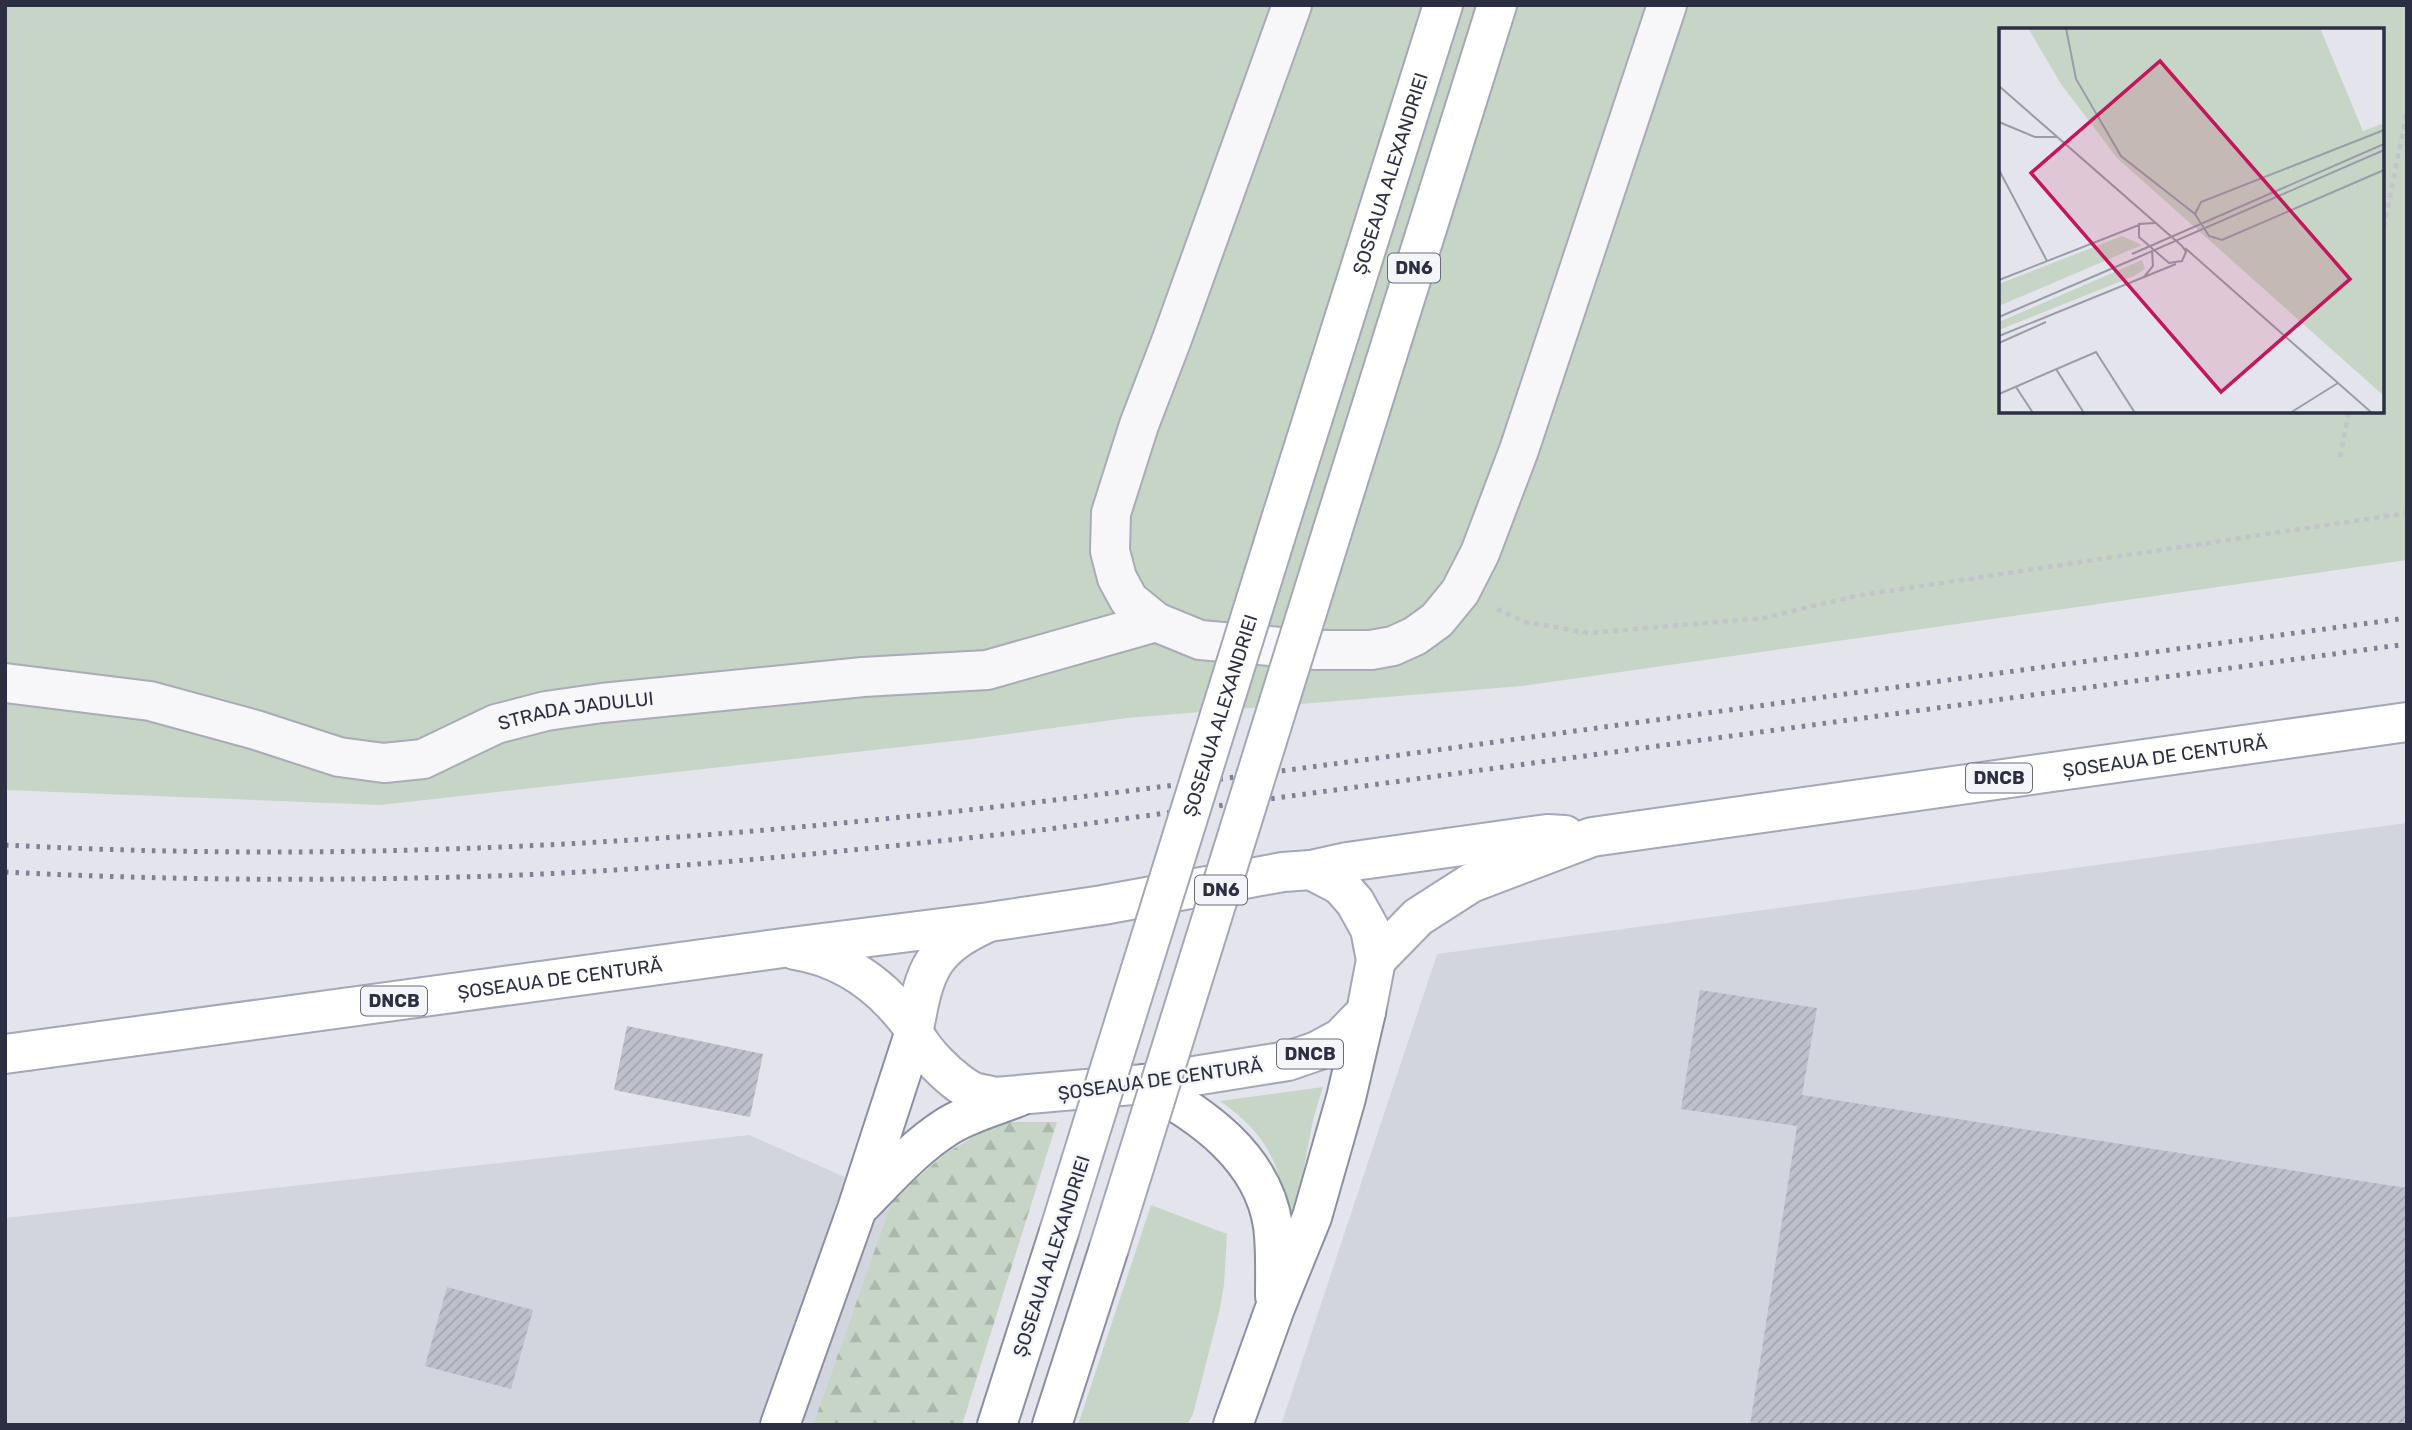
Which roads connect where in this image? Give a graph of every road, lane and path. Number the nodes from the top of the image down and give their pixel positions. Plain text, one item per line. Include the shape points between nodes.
1 (1292, 5) edge
2 (1443, 5) edge
3 (1497, 5) edge
4 (1667, 5) edge
5 (2407, 111) edge
6 (2384, 227) edge
7 (2349, 413) edge
8 (2340, 457) dead end
9 (2407, 513) edge
10 (1460, 592) junction
11 (1156, 622) junction
12 (5, 683) edge
13 (2407, 722) edge
14 (1591, 837) junction
15 (1311, 870) junction
16 (989, 922) junction
17 (783, 948) junction
18 (1376, 960) junction
19 (1366, 1012) junction
20 (914, 1031) junction
21 (5, 1054) edge
22 (1144, 1084) junction
23 (1018, 1097) junction
24 (857, 1209) junction
25 (1275, 1308) junction
26 (780, 1425) edge
27 (997, 1425) edge
28 (1052, 1425) edge
29 (1233, 1425) edge

1 - 11 street via 1111,513 1110,551 1117,578 1129,600
2 - 27 main road, ȘOSEAUA ALEXANDRIEI / DN6, bridge
3 - 28 main road, DN6, bridge
4 - 10 street via 1519,450 1480,553
5 - 6 path
7 - 8 path
9 - 10 path via 1855,596 1764,618 1601,632 1525,622
10 - 11 street via 1437,620 1415,636 1371,650 1200,640
11 - 12 street, STRADA JADULUI via 987,670 863,677 546,711 496,724 423,759 384,763 340,757 150,701
13 - 14 main road, ȘOSEAUA DE CENTURĂ / DNCB
14 - 15 main road, ȘOSEAUA DE CENTURĂ / DNCB via 1547,834
14 - 18 main road, ȘOSEAUA DE CENTURĂ / DNCB via 1471,883 1418,917
15 - 16 main road, ȘOSEAUA DE CENTURĂ / DNCB
15 - 18 main road via 1340,885 1355,902 1370,929
16 - 17 main road, ȘOSEAUA DE CENTURĂ / DNCB
16 - 20 main road, ȘOSEAUA DE CENTURĂ / DNCB via 961,935 930,969
17 - 20 main road, ȘOSEAUA DE CENTURĂ / DNCB via 810,952 860,975 888,996
17 - 21 main road, ȘOSEAUA DE CENTURĂ / DNCB
18 - 19 main road
19 - 22 main road, ȘOSEAUA DE CENTURĂ / DNCB via 1341,1038 1288,1062
19 - 25 main road via 1312,1217
20 - 23 main road, ȘOSEAUA DE CENTURĂ / DNCB via 931,1056 972,1091
20 - 24 main road
22 - 23 main road, ȘOSEAUA DE CENTURĂ / DNCB
22 - 25 main road via 1207,1123 1253,1170 1273,1225
23 - 24 main road via 930,1139
24 - 26 main road
25 - 29 main road

